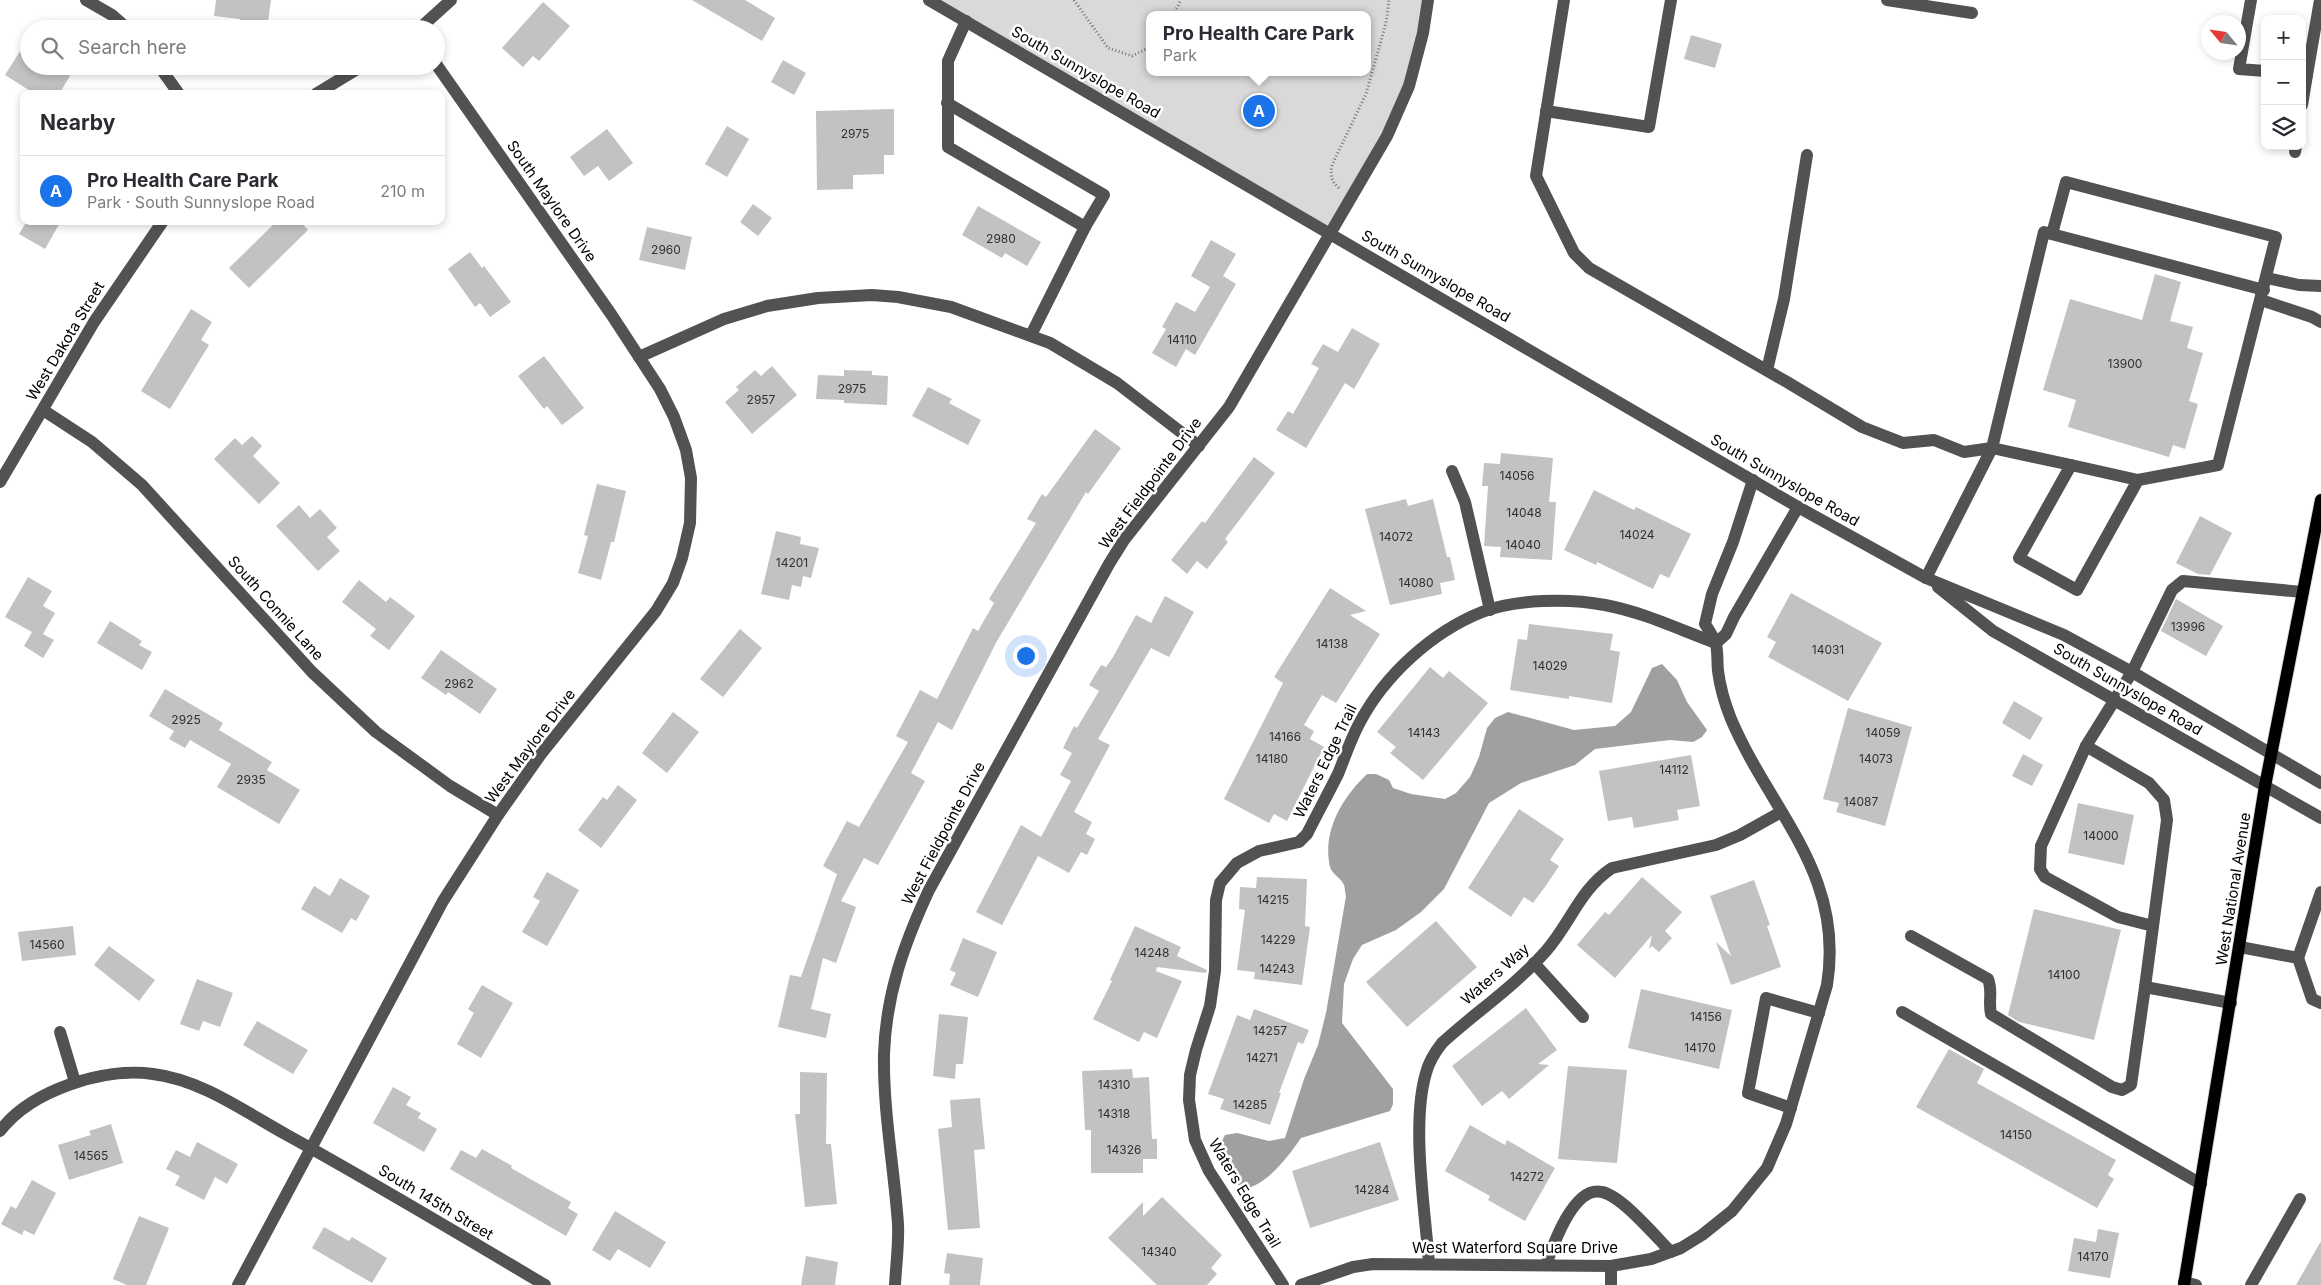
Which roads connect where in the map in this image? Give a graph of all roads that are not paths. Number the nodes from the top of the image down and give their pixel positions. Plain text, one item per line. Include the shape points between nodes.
1 (86, 0) edge
2 (451, 0) edge
3 (1428, 0) edge
4 (1564, 0) edge
5 (1671, 0) edge
6 (1887, 0) edge
7 (2251, 0) edge
8 (2320, 0) edge
9 (933, 1) edge
10 (1972, 13) dead end
11 (118, 20) edge
12 (429, 20) edge
13 (966, 21) junction
14 (2306, 70) edge
15 (2261, 71) edge
16 (165, 75) edge
17 (347, 75) edge
18 (444, 75) edge
19 (176, 90) edge
20 (323, 90) edge
21 (947, 103) junction
22 (1546, 111) junction
23 (1807, 155) dead end
24 (160, 225) edge
25 (1086, 227) junction
26 (1329, 232) junction
27 (2052, 234) junction
28 (2321, 286) edge
29 (2264, 289) junction
30 (2321, 322) edge
31 (1031, 335) junction
32 (639, 357) junction
33 (1767, 370) junction
34 (43, 410) junction
35 (1199, 446) junction
36 (1992, 448) junction
37 (2070, 465) junction
38 (1452, 471) dead end
39 (1753, 480) junction
40 (2138, 480) junction
41 (0, 482) edge
42 (2321, 500) edge
43 (1798, 507) junction
44 (1926, 578) junction
45 (2303, 592) junction
46 (1490, 610) junction
47 (1716, 643) junction
48 (2132, 672) junction
49 (2116, 700) junction
50 (2086, 746) junction
51 (2272, 754) junction
52 (2321, 783) edge
53 (2265, 786) junction
54 (1781, 812) junction
55 (498, 814) junction
56 (2321, 818) edge
57 (2321, 892) edge
58 (2153, 926) junction
59 (1911, 936) dead end
60 (2240, 948) junction
61 (2298, 958) junction
62 (1534, 963) junction
63 (2145, 987) junction
64 (2231, 1003) junction
65 (2321, 1003) edge
66 (1902, 1012) dead end
67 (1819, 1013) junction
68 (1583, 1017) dead end
69 (60, 1032) dead end
70 (75, 1082) junction
71 (1790, 1108) junction
72 (0, 1131) edge
73 (310, 1148) junction
74 (2201, 1184) junction
75 (2300, 1199) dead end
76 (1671, 1252) junction
77 (1429, 1263) junction
78 (1546, 1265) junction
79 (1612, 1266) junction
80 (2188, 1284) edge
81 (238, 1285) edge
82 (545, 1285) edge
83 (895, 1285) edge
84 (1283, 1285) edge
85 (1301, 1285) edge
86 (1611, 1285) edge
87 (2251, 1285) edge

1 - 11 street
2 - 12 street
3 - 26 street, West Fieldpointe Drive via 1409,86 1387,136
4 - 22 street
5 - 22 street via 1649,127
6 - 10 street
7 - 15 street via 2239,69
8 - 14 street
9 - 13 street, South Sunnyslope Road
13 - 21 street via 948,61
13 - 26 street, South Sunnyslope Road
16 - 19 street
17 - 20 street
18 - 32 street, South Maylore Drive
21 - 25 street via 948,147
21 - 25 street via 1104,195
22 - 33 street via 1536,176 1574,253 1589,268
23 - 33 street via 1784,299
24 - 34 street, West Dakota Street via 94,322
25 - 31 street
26 - 35 street, West Fieldpointe Drive via 1254,366
26 - 39 street, South Sunnyslope Road
27 - 29 street
27 - 29 street via 2066,182 2276,237
27 - 36 street via 2044,232
28 - 29 street
29 - 30 street
29 - 40 street via 2218,465
31 - 32 street via 951,307 898,297 818,298 767,306 724,319
31 - 35 street via 1117,383
32 - 55 street, West Maylore Drive via 660,389 686,450 692,493 690,523 682,558 673,583 656,611 541,754
33 - 36 street via 1862,427 1903,443 1934,440 1964,452
34 - 41 street, West Dakota Street
34 - 55 street, South Connie Lane via 92,442 142,485 312,672 376,732 442,781
35 - 83 street, West Fieldpointe Drive via 1108,564 929,890 906,939 892,991 884,1053 885,1100 898,1226
36 - 37 street
36 - 44 street
37 - 40 street
37 - 40 street via 2019,558 2077,590
38 - 46 street via 1465,502
39 - 43 street, South Sunnyslope Road
39 - 47 street, West Waterford Square Drive via 1712,594 1705,624
42 - 45 main road, West National Avenue
43 - 44 street, South Sunnyslope Road
43 - 47 street via 1726,634
44 - 48 street, South Sunnyslope Road via 2064,635
44 - 49 street, South Sunnyslope Road via 1993,631
45 - 48 street via 2183,581 2172,590
45 - 51 main road, West National Avenue
46 - 47 street, Waters Edge Trail via 1540,601 1605,605
46 - 84 street, Waters Edge Trail via 1458,623 1440,635 1384,686 1360,721 1338,773 1299,842 1259,851 1236,863 1220,883 1216,900 1215,971 1210,1006 1190,1075 1189,1100 1195,1140 1209,1171
47 - 54 street, West Waterford Square Drive via 1718,671 1730,718
48 - 49 street
48 - 51 street, South Sunnyslope Road
49 - 50 street
49 - 53 street, South Sunnyslope Road
50 - 58 street via 2149,783 2164,800 2167,820
50 - 58 street via 2041,846 2040,869 2045,877 2118,918
51 - 52 street, South Sunnyslope Road
51 - 53 main road, West National Avenue
53 - 56 street, South Sunnyslope Road
53 - 60 main road, West National Avenue
54 - 62 street, Waters Way via 1716,845 1612,868 1600,876 1580,899 1547,950
54 - 67 street, West Waterford Square Drive via 1813,866 1826,904 1830,962
55 - 73 street, West Maylore Drive via 443,901
57 - 61 street
58 - 63 street
59 - 63 street via 1988,979 1993,990 1989,1004 1991,1014 2122,1090 2131,1085
60 - 61 street
60 - 64 main road, West National Avenue
61 - 65 street via 2312,999
62 - 68 street
62 - 77 street, Waters Way via 1442,1043 1432,1056 1426,1073 1420,1102
63 - 64 street
64 - 74 main road, West National Avenue
66 - 74 street
67 - 71 street, West Waterford Square Drive
67 - 71 street via 1766,998 1748,1093
69 - 70 street
70 - 72 street, South 145th Street via 46,1094
70 - 73 street, South 145th Street via 118,1073 173,1078 204,1088
71 - 76 street, West Waterford Square Drive via 1775,1151 1752,1190 1702,1235
73 - 81 street, West Maylore Drive
73 - 82 street, South 145th Street
74 - 80 main road, West National Avenue
75 - 87 street
76 - 78 street via 1618,1199 1595,1191 1586,1194 1574,1206 1554,1240
76 - 79 street, West Waterford Square Drive
77 - 78 street, West Waterford Square Drive
77 - 85 street, West Waterford Square Drive via 1353,1267
78 - 79 street, West Waterford Square Drive
79 - 86 street

